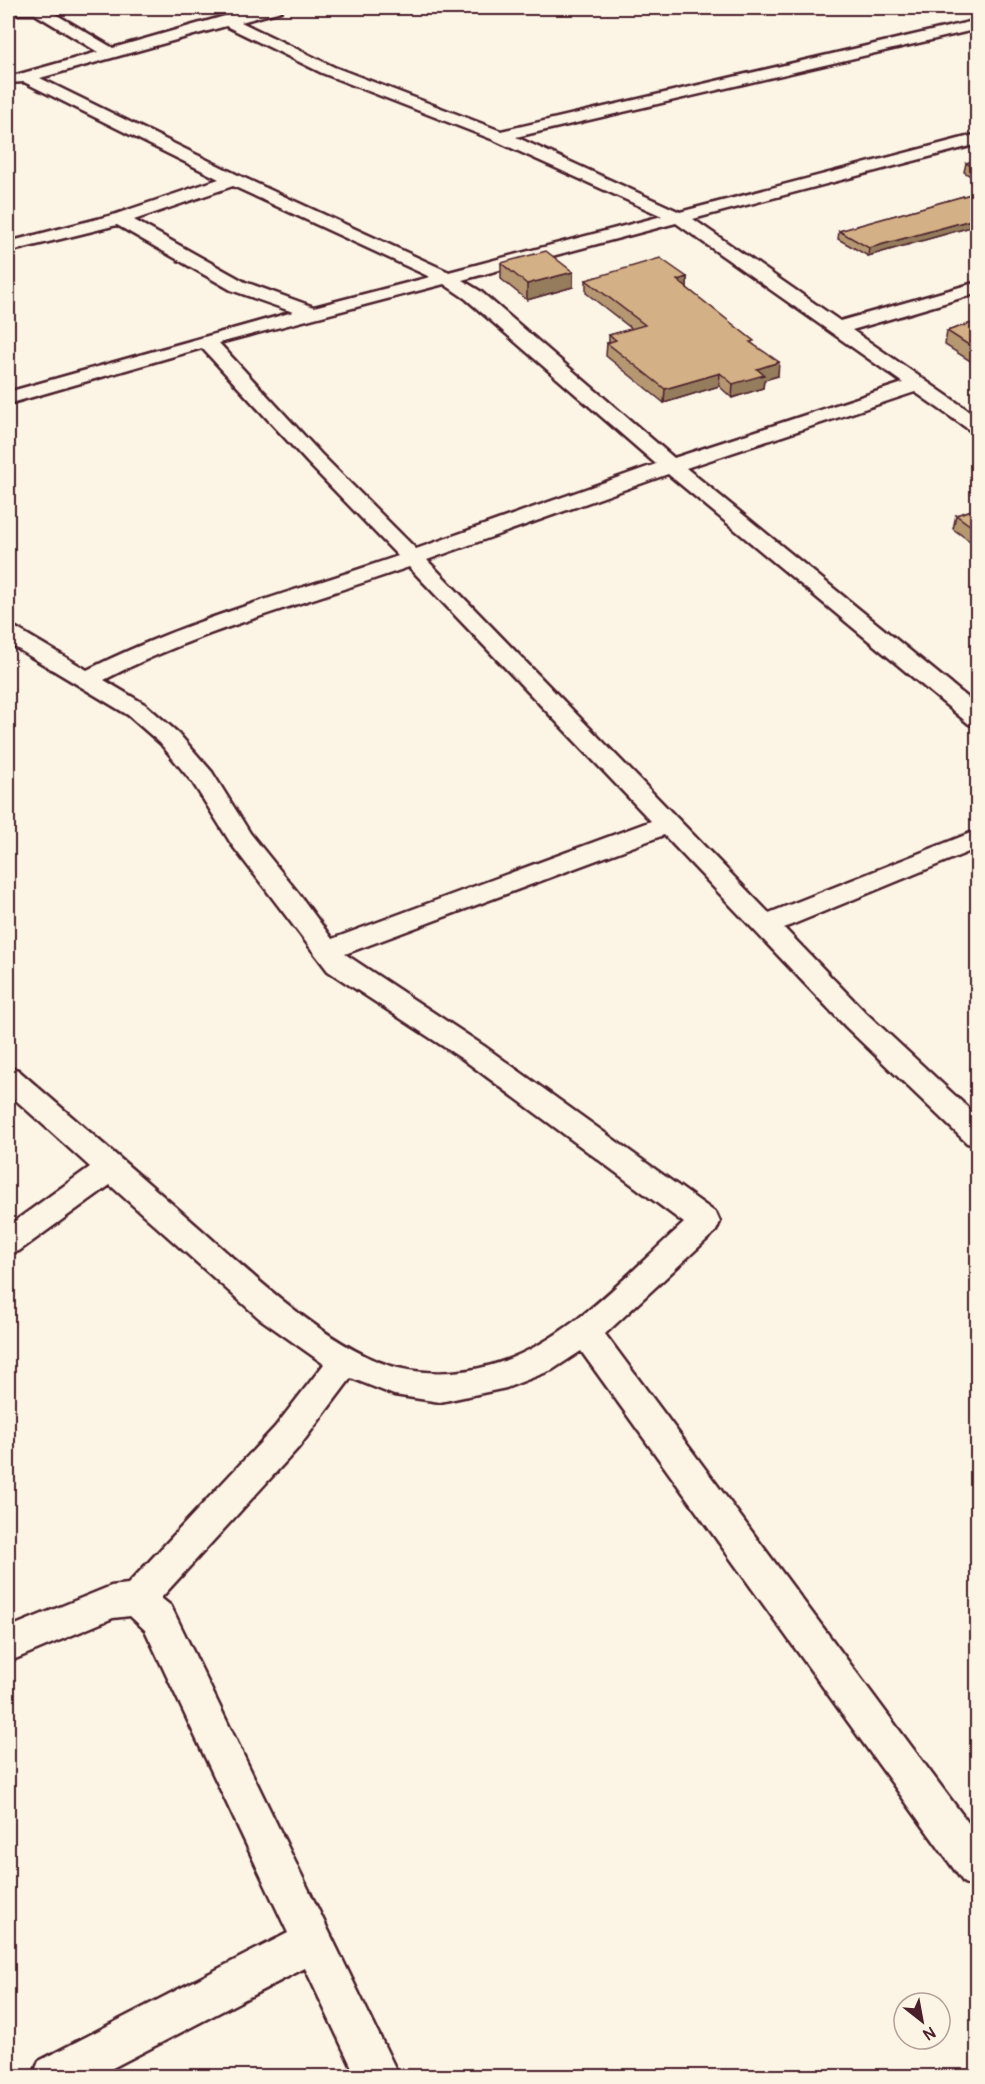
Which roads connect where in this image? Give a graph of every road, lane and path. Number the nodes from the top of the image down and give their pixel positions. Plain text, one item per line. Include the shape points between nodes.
1 (276, 8) edge
2 (37, 9) edge
3 (8, 10) edge
4 (225, 20) junction
5 (978, 24) edge
6 (947, 32) junction
7 (967, 42) dead end
8 (108, 52) junction
9 (16, 80) edge
10 (500, 136) junction
11 (978, 140) edge
12 (234, 180) junction
13 (680, 218) junction
14 (119, 219) junction
15 (8, 247) edge
16 (449, 279) junction
17 (238, 286) junction
18 (978, 287) edge
19 (315, 314) junction
20 (266, 326) junction
21 (837, 328) junction
22 (206, 341) junction
23 (917, 385) junction
24 (8, 398) edge
25 (978, 427) edge
26 (671, 466) junction
27 (412, 556) junction
28 (8, 633) edge
29 (86, 680) junction
30 (978, 719) edge
31 (669, 824) junction
32 (978, 838) edge
33 (765, 925) junction
34 (327, 951) junction
35 (8, 1077) edge
36 (971, 1118) edge
37 (111, 1168) junction
38 (8, 1242) edge
39 (585, 1332) junction
40 (345, 1361) junction
41 (137, 1599) junction
42 (8, 1644) edge
43 (978, 1869) edge
44 (313, 1942) junction
45 (54, 2076) edge
46 (378, 2076) edge

1 - 4 street
2 - 3 street
2 - 8 street
4 - 8 street
4 - 10 street via 328,70
5 - 6 street
6 - 7 street
6 - 10 street
8 - 9 street
9 - 12 street
10 - 13 street
11 - 13 street
12 - 14 street
12 - 16 street
13 - 16 street
13 - 21 street
14 - 15 street
14 - 17 street
16 - 19 street
16 - 26 street via 485,304
17 - 19 street
17 - 20 street
18 - 21 street
19 - 20 street
20 - 22 street
21 - 23 street
22 - 24 street
22 - 27 street
23 - 25 street
23 - 26 street
26 - 27 street
26 - 30 street
27 - 29 street via 169,641
27 - 31 street
28 - 29 street
29 - 34 street via 137,710 169,738 203,778 241,839
31 - 33 street
31 - 34 street
32 - 33 street
33 - 36 street via 856,1020
34 - 39 street via 338,963 474,1053 705,1222
35 - 37 street
37 - 38 street
37 - 40 street via 270,1309
39 - 40 street via 540,1360 494,1378 440,1388 394,1381
39 - 43 street
40 - 41 street via 287,1437
41 - 42 street via 111,1602
41 - 44 street via 158,1618
44 - 45 street
44 - 46 street

